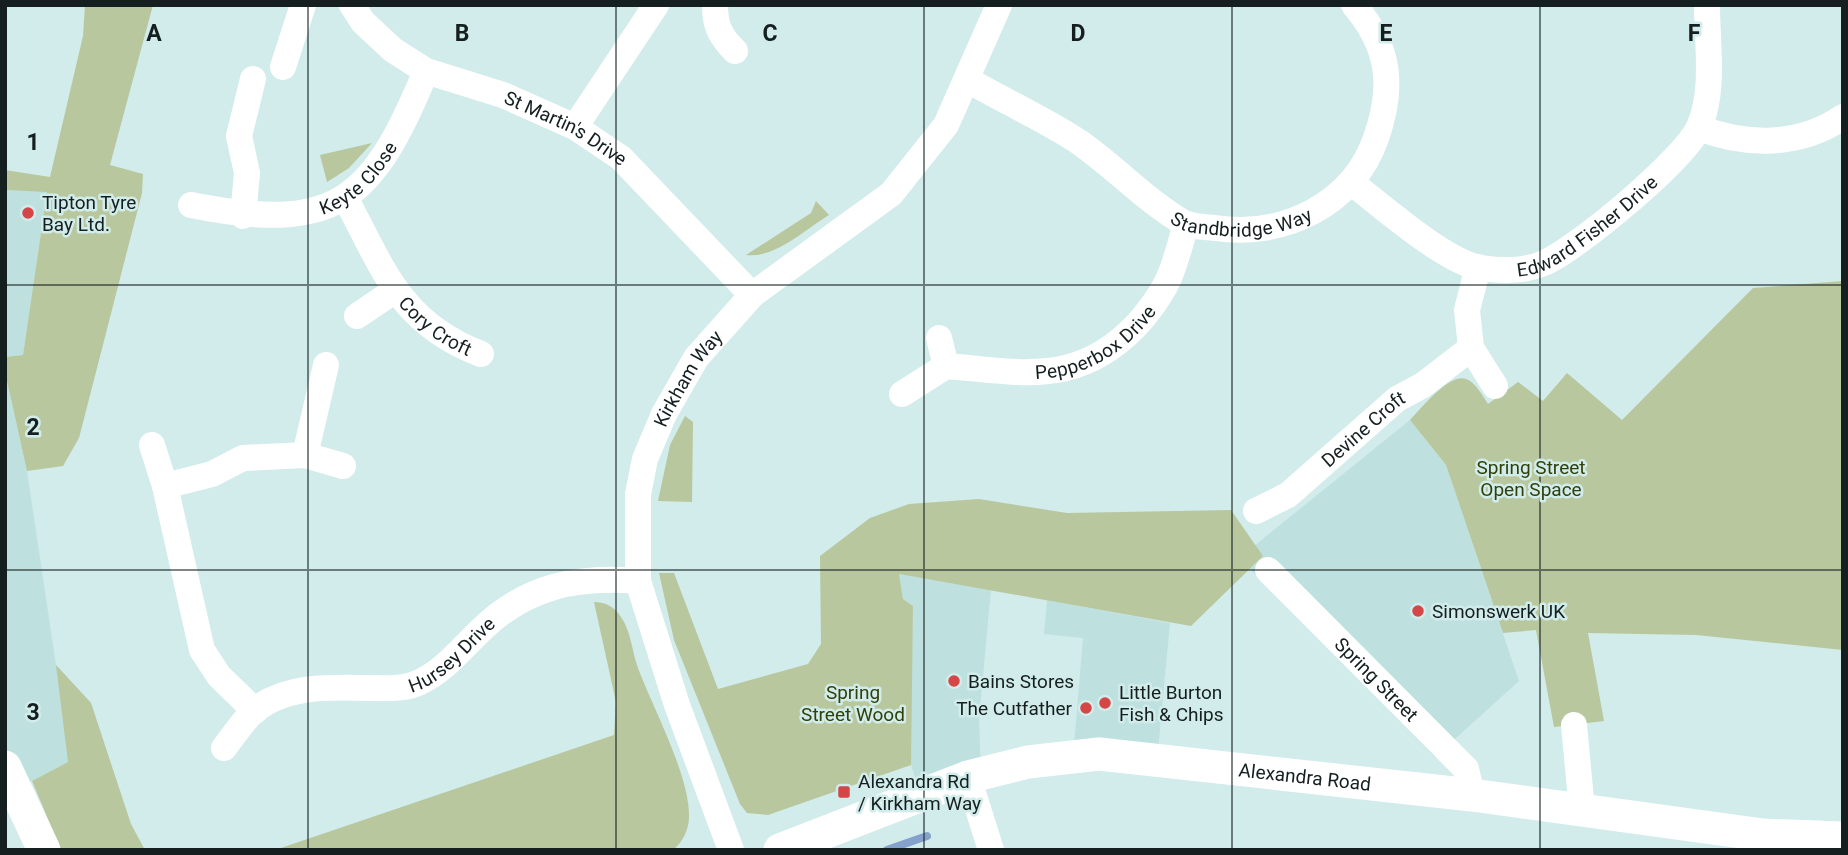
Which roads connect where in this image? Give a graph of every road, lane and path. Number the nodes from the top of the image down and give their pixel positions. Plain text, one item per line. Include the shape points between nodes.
1 (303, 5) edge
2 (352, 5) edge
3 (656, 5) edge
4 (715, 5) edge
5 (999, 5) edge
6 (1707, 5) edge
7 (1365, 8) edge
8 (735, 51) dead end
9 (283, 67) dead end
10 (426, 71) junction
11 (253, 79) dead end
12 (968, 80) junction
13 (1841, 123) edge
14 (575, 127) junction
15 (1699, 128) junction
16 (1352, 183) junction
17 (346, 199) junction
18 (191, 205) dead end
19 (243, 216) junction
20 (1186, 224) junction
21 (1478, 267) junction
22 (394, 290) junction
23 (752, 295) junction
24 (357, 316) dead end
25 (939, 338) dead end
26 (1471, 348) junction
27 (481, 354) dead end
28 (326, 365) dead end
29 (946, 366) junction
30 (1496, 386) dead end
31 (902, 394) dead end
32 (152, 445) dead end
33 (305, 455) junction
34 (343, 466) dead end
35 (165, 486) junction
36 (1256, 511) dead end
37 (1268, 570) dead end
38 (638, 581) junction
39 (254, 711) junction
40 (1574, 725) dead end
41 (224, 748) dead end
42 (5, 767) edge
43 (968, 777) junction
44 (1472, 795) junction
45 (1583, 810) junction
46 (1843, 838) edge
47 (44, 850) edge
48 (731, 850) edge
49 (780, 850) edge
50 (991, 850) edge

1 - 9 street
2 - 10 street, St Martin's Drive via 393,50
3 - 14 street
4 - 8 street via 715,24
5 - 12 street, Kirkham Way
6 - 15 street, Edward Fisher Drive via 1707,94
7 - 16 street, Standbridge Way via 1389,80 1377,137
10 - 14 street, St Martin's Drive via 503,95
10 - 17 street, Keyte Close via 387,154
11 - 19 street via 239,136 247,173
12 - 20 street, Standbridge Way via 1078,141
12 - 23 street, Kirkham Way via 946,125 891,194
13 - 15 street via 1769,143 1729,139
14 - 23 street, St Martin's Drive via 621,158
15 - 21 street, Edward Fisher Drive via 1607,221 1568,250 1516,271
16 - 20 street, Standbridge Way via 1322,207 1281,227 1237,231
16 - 21 street, Edward Fisher Drive via 1441,250
17 - 19 street, Keyte Close via 308,212
17 - 22 street, Cory Croft
18 - 19 street, Keyte Close
20 - 29 street, Pepperbox Drive via 1166,285 1121,343 1079,366 1046,372
21 - 26 street via 1467,310
22 - 24 street, Cory Croft
22 - 27 street, Cory Croft via 430,328
23 - 38 street, Kirkham Way via 696,358 645,459 638,494
25 - 29 street
26 - 30 street
26 - 36 street, Devine Croft via 1423,386 1397,398 1288,495
28 - 33 street
29 - 31 street
32 - 35 street
33 - 34 street
33 - 35 street via 243,458 212,474
35 - 39 street via 202,650 219,677
37 - 44 street, Spring Street via 1466,769
38 - 39 street, Hursey Drive via 600,578 557,585 527,597 499,613 435,674 417,684 311,689 282,695
38 - 48 street, Kirkham Way via 677,705
39 - 41 street, Hursey Drive
40 - 45 street
42 - 47 main road
43 - 44 main road, Alexandra Road via 1028,762 1099,754
43 - 49 main road, Alexandra Road
43 - 50 street
44 - 45 main road, Alexandra Road
45 - 46 main road, Alexandra Road via 1763,835

